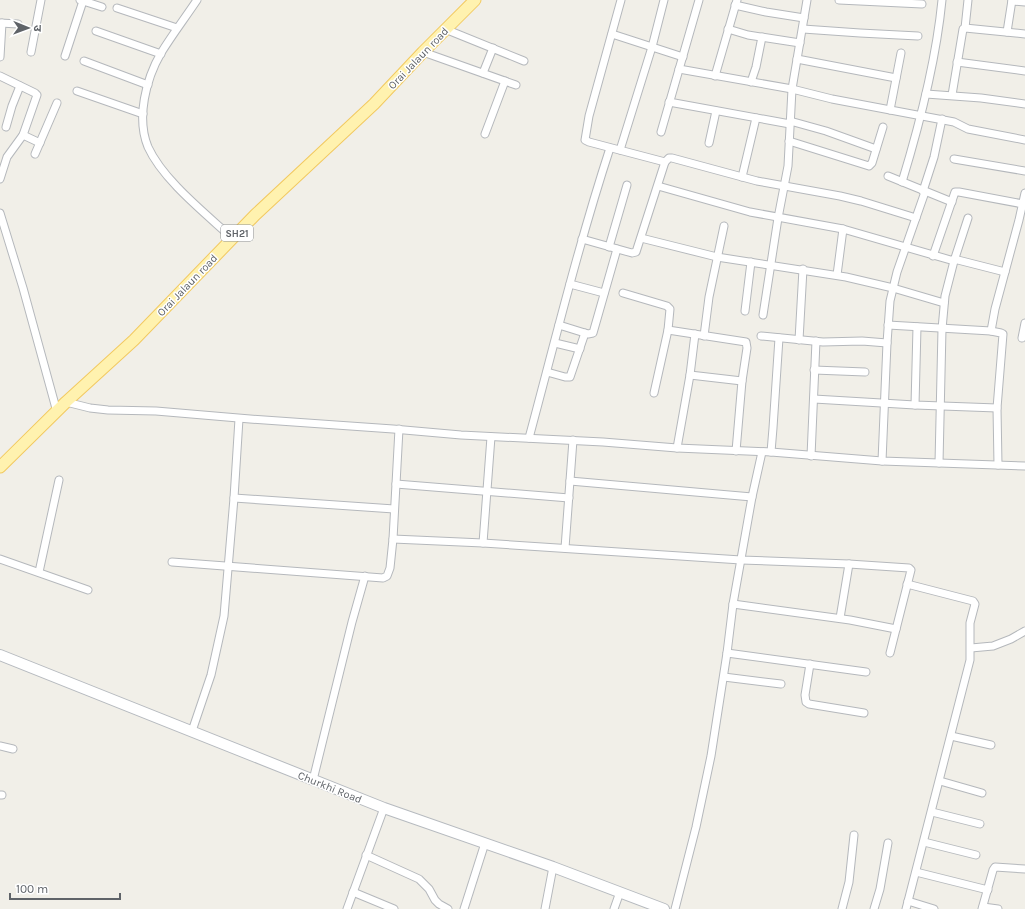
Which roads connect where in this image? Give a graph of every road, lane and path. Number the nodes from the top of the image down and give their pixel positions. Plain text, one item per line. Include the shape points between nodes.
1 (41, 0) edge
2 (476, 0) edge
3 (621, 0) edge
4 (664, 0) edge
5 (699, 0) edge
6 (807, 0) edge
7 (839, 0) edge
8 (942, 0) edge
9 (968, 0) edge
10 (85, 1) edge
11 (195, 1) edge
12 (1012, 1) edge
13 (736, 2) edge
14 (1025, 2) edge
15 (922, 4) dead end
16 (102, 7) dead end
17 (117, 8) dead end
18 (804, 18) junction
19 (1, 23) edge
20 (18, 24) dead end
21 (178, 28) junction
22 (965, 28) junction
23 (445, 29) junction
24 (728, 29) junction
25 (803, 29) junction
26 (96, 31) dead end
27 (1007, 32) junction
28 (612, 34) junction
29 (1025, 34) edge
30 (918, 36) dead end
31 (762, 37) junction
32 (800, 43) junction
33 (652, 47) junction
34 (493, 48) junction
35 (31, 52) dead end
36 (423, 52) junction
37 (901, 53) dead end
38 (161, 54) junction
39 (65, 56) dead end
40 (0, 57) edge
41 (683, 57) junction
42 (797, 59) junction
43 (84, 61) dead end
44 (524, 61) dead end
45 (957, 62) junction
46 (679, 69) junction
47 (1025, 71) edge
48 (483, 73) junction
49 (0, 76) edge
50 (715, 76) junction
51 (896, 78) junction
52 (504, 81) junction
53 (751, 82) junction
54 (148, 85) junction
55 (516, 85) dead end
56 (20, 86) junction
57 (792, 89) junction
58 (77, 91) dead end
59 (926, 94) junction
60 (952, 95) junction
61 (669, 102) junction
62 (57, 103) dead end
63 (1025, 104) edge
64 (890, 110) junction
65 (716, 111) junction
66 (143, 114) junction
67 (922, 116) junction
68 (756, 118) junction
69 (942, 120) junction
70 (790, 123) junction
71 (6, 127) dead end
72 (883, 127) dead end
73 (661, 132) dead end
74 (485, 134) dead end
75 (23, 136) junction
76 (1025, 140) edge
77 (789, 141) junction
78 (40, 143) junction
79 (709, 143) dead end
80 (610, 148) junction
81 (876, 149) junction
82 (620, 150) junction
83 (35, 154) dead end
84 (954, 159) dead end
85 (665, 162) junction
86 (1025, 171) edge
87 (888, 176) dead end
88 (742, 177) junction
89 (0, 179) edge
90 (902, 182) junction
91 (628, 185) dead end
92 (658, 186) junction
93 (784, 186) junction
94 (924, 191) junction
95 (1025, 193) edge
96 (952, 202) junction
97 (1023, 204) junction
98 (0, 213) edge
99 (778, 218) junction
100 (916, 218) junction
101 (968, 218) dead end
102 (1022, 221) edge
103 (724, 226) dead end
104 (844, 229) junction
105 (232, 238) junction
106 (641, 238) junction
107 (582, 239) junction
108 (609, 247) junction
109 (906, 247) junction
110 (617, 249) junction
111 (933, 256) junction
112 (717, 257) junction
113 (954, 260) junction
114 (751, 262) junction
115 (771, 264) junction
116 (803, 269) junction
117 (1005, 272) junction
118 (837, 275) junction
119 (570, 284) junction
120 (893, 288) junction
121 (604, 293) junction
122 (623, 293) dead end
123 (944, 303) junction
124 (745, 311) dead end
125 (764, 315) dead end
126 (1025, 323) edge
127 (560, 325) junction
128 (888, 325) junction
129 (918, 327) junction
130 (942, 329) junction
131 (668, 330) junction
132 (991, 331) junction
133 (585, 333) junction
134 (695, 334) junction
135 (704, 336) junction
136 (762, 336) dead end
137 (779, 338) junction
138 (1022, 338) dead end
139 (799, 340) junction
140 (816, 341) junction
141 (555, 343) junction
142 (887, 343) junction
143 (580, 349) junction
144 (814, 370) junction
145 (547, 372) junction
146 (865, 372) dead end
147 (690, 375) junction
148 (742, 381) junction
149 (654, 393) dead end
150 (814, 399) junction
151 (66, 402) junction
152 (884, 403) junction
153 (915, 405) junction
154 (940, 406) junction
155 (997, 408) junction
156 (57, 412) junction
157 (239, 419) junction
158 (399, 429) junction
159 (491, 437) junction
160 (529, 438) junction
161 (573, 440) junction
162 (677, 448) junction
163 (736, 451) junction
164 (762, 452) junction
165 (771, 452) junction
166 (811, 456) junction
167 (882, 461) junction
168 (938, 463) junction
169 (1, 465) edge
170 (998, 465) junction
171 (1025, 466) edge
172 (59, 480) dead end
173 (570, 481) junction
174 (396, 484) junction
175 (487, 492) junction
176 (752, 496) junction
177 (234, 498) junction
178 (569, 498) junction
179 (394, 509) junction
180 (392, 539) junction
181 (483, 543) junction
182 (565, 548) junction
183 (0, 558) edge
184 (741, 560) junction
185 (172, 562) dead end
186 (849, 564) junction
187 (229, 566) junction
188 (39, 572) junction
189 (365, 576) junction
190 (907, 584) junction
191 (88, 590) dead end
192 (733, 604) junction
193 (840, 618) junction
194 (896, 629) junction
195 (1025, 632) edge
196 (971, 648) junction
197 (728, 653) junction
198 (890, 653) dead end
199 (0, 655) edge
200 (810, 664) junction
201 (866, 672) dead end
202 (724, 677) junction
203 (781, 684) dead end
204 (864, 713) dead end
205 (192, 731) junction
206 (951, 736) junction
207 (991, 745) dead end
208 (0, 746) edge
209 (13, 749) dead end
210 (314, 780) junction
211 (940, 781) junction
212 (982, 793) dead end
213 (384, 808) junction
214 (932, 812) junction
215 (980, 824) dead end
216 (854, 835) dead end
217 (924, 842) junction
218 (485, 843) junction
219 (888, 843) dead end
220 (366, 855) junction
221 (976, 855) dead end
222 (553, 866) junction
223 (1025, 869) edge
224 (916, 872) junction
225 (988, 890) junction
226 (353, 892) junction
227 (620, 892) junction
228 (908, 901) junction
229 (983, 908) edge
230 (346, 909) edge
231 (394, 909) edge
232 (448, 909) edge
233 (464, 909) edge
234 (545, 909) edge
235 (614, 909) edge
236 (662, 909) edge
237 (676, 909) edge
238 (842, 909) edge
239 (874, 909) edge
240 (906, 909) edge
241 (934, 909) edge
242 (998, 909) edge

1 - 35 street
2 - 23 main road, Orai Jalaun road / SH21
3 - 28 street
4 - 33 street
5 - 41 street
6 - 18 street
7 - 15 street
8 - 59 street
9 - 22 street
10 - 16 street
10 - 39 street
11 - 21 street
12 - 14 street
12 - 27 street
13 - 18 street via 766,12
13 - 24 street
17 - 21 street
18 - 25 street
19 - 20 street
19 - 40 street
21 - 38 street
22 - 27 street
22 - 45 street via 962,32
23 - 34 street
23 - 36 main road, Orai Jalaun road / SH21
24 - 31 street
24 - 50 street
25 - 30 street
25 - 32 street
26 - 38 street
27 - 29 street
28 - 33 street
28 - 80 street via 584,137 589,142
31 - 32 street
31 - 53 street
32 - 42 street
33 - 41 street
33 - 82 street
34 - 44 street
34 - 48 street
36 - 48 street
36 - 105 main road, Orai Jalaun road / SH21 via 374,104
37 - 51 street
38 - 54 street
41 - 46 street
42 - 51 street
42 - 57 street
43 - 54 street
45 - 47 street
45 - 60 street
46 - 50 street
46 - 61 street
48 - 52 street
49 - 56 street
50 - 53 street
51 - 64 street
52 - 55 street
52 - 74 street
53 - 57 street
54 - 66 street
56 - 71 street
56 - 75 street via 37,95
57 - 64 street
57 - 70 street
58 - 66 street
59 - 60 street
59 - 67 street
60 - 63 street
61 - 65 street
61 - 73 street
62 - 78 street
64 - 67 street
65 - 68 street
65 - 79 street
66 - 105 street via 144,131 154,158 186,196
67 - 69 street
67 - 90 street
68 - 70 street
68 - 88 street
69 - 76 street via 958,123 968,129
69 - 94 street
70 - 77 street
70 - 81 street via 820,129
72 - 81 street
75 - 78 street
75 - 89 street via 8,157
77 - 81 street via 866,166 870,165
77 - 93 street
78 - 83 street
80 - 82 street
80 - 107 street
82 - 85 street
84 - 86 street
85 - 88 street via 672,158
85 - 92 street
87 - 90 street
88 - 93 street
90 - 94 street
91 - 108 street
92 - 99 street
92 - 106 street
93 - 99 street
93 - 100 street via 862,201
94 - 96 street
94 - 100 street
95 - 97 street
96 - 97 street via 957,192
96 - 111 street
97 - 102 street
98 - 156 street
99 - 104 street
99 - 115 street
100 - 109 street
101 - 113 street
102 - 117 street
103 - 112 street
104 - 109 street
104 - 118 street
105 - 151 main road, Orai Jalaun road / SH21 via 134,340
106 - 110 street via 634,253
106 - 112 street
107 - 108 street
107 - 119 street
108 - 110 street
109 - 111 street
109 - 120 street
110 - 121 street
111 - 113 street
112 - 114 street
112 - 135 street
113 - 117 street
113 - 123 street
114 - 115 street
114 - 124 street
115 - 116 street
115 - 125 street
116 - 118 street
116 - 139 street
117 - 132 street
118 - 120 street
119 - 121 street
119 - 127 street
120 - 123 street
120 - 128 street
121 - 133 street via 594,331 591,334
122 - 131 street via 670,307
123 - 130 street
126 - 138 street
127 - 133 street
127 - 141 street
128 - 129 street
128 - 142 street
129 - 130 street
129 - 153 street
130 - 132 street
130 - 154 street
131 - 134 street
131 - 149 street
132 - 155 street via 1003,334
133 - 143 street
134 - 135 street
134 - 147 street
135 - 148 street via 746,342
136 - 137 street
137 - 139 street
137 - 165 street
139 - 140 street
140 - 142 street
140 - 144 street
141 - 143 street
141 - 145 street
142 - 152 street
143 - 145 street via 570,377
144 - 146 street
144 - 150 street
145 - 160 street
147 - 148 street
147 - 162 street
148 - 163 street
150 - 152 street
150 - 166 street
151 - 156 main road, Orai Jalaun road / SH21
151 - 157 street via 96,409 156,411
152 - 153 street
152 - 167 street
153 - 154 street
154 - 155 street
154 - 168 street
155 - 170 street
156 - 169 main road, Orai Jalaun road / SH21
157 - 158 street
157 - 177 street
158 - 159 street
158 - 174 street
159 - 160 street
159 - 175 street
160 - 161 street
161 - 162 street
161 - 173 street
162 - 163 street
163 - 164 street
164 - 165 street
164 - 176 street
165 - 166 street
166 - 167 street
167 - 168 street
168 - 170 street
170 - 171 street
172 - 188 street
173 - 176 street
173 - 178 street
174 - 175 street
174 - 179 street
175 - 178 street
175 - 181 street
176 - 184 street
177 - 179 street
177 - 187 street
178 - 182 street
179 - 180 street
180 - 181 street
180 - 189 street via 387,576
181 - 182 street
182 - 184 street
183 - 188 street
184 - 186 street
184 - 192 street
185 - 187 street
186 - 190 street via 909,568 911,570
186 - 193 street
187 - 189 street
187 - 205 street via 219,645
188 - 191 street
189 - 210 street
190 - 194 street
190 - 196 street via 973,601 975,604 970,623
192 - 193 street
192 - 197 street
193 - 194 street
194 - 198 street
195 - 196 street via 993,646
196 - 206 street
197 - 200 street
197 - 202 street
199 - 205 street, Churkhi Road
200 - 201 street
200 - 204 street via 806,702
202 - 203 street
202 - 237 street via 711,756
205 - 210 street, Churkhi Road
206 - 207 street
206 - 211 street
208 - 209 street
210 - 213 street, Churkhi Road
211 - 212 street
211 - 214 street
213 - 218 street, Churkhi Road
213 - 220 street
214 - 215 street
214 - 217 street
216 - 238 street via 850,875
217 - 221 street
217 - 224 street
218 - 222 street, Churkhi Road
218 - 233 street
219 - 239 street
220 - 226 street
220 - 232 street via 419,879 435,900
222 - 227 street, Churkhi Road
222 - 234 street
223 - 225 street via 995,867
224 - 225 street
224 - 228 street
225 - 229 street
226 - 230 street
226 - 231 street
227 - 235 street
227 - 236 street, Churkhi Road
228 - 240 street
228 - 241 street
229 - 242 street

